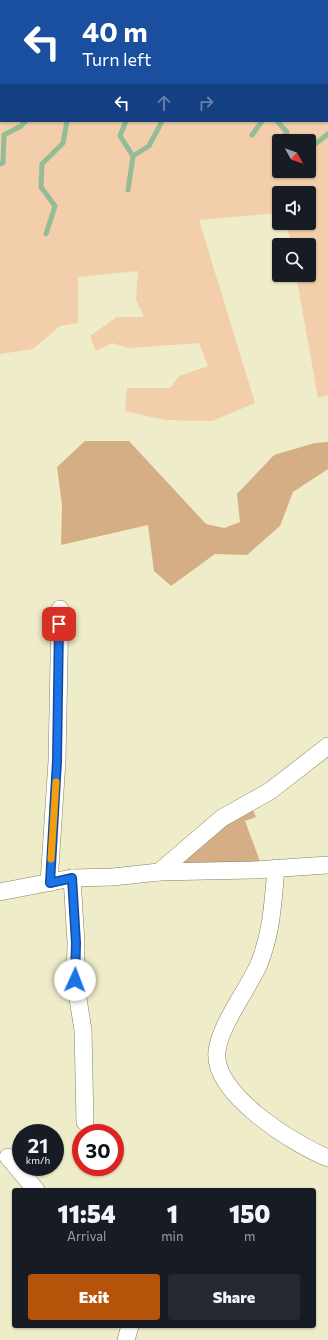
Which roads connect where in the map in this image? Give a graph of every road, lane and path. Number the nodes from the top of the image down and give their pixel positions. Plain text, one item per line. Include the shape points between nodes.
1 (60, 609) dead end
2 (328, 746) edge
3 (328, 865) edge
4 (276, 868) junction
5 (159, 872) junction
6 (72, 878) junction
7 (50, 883) junction
8 (0, 892) edge
9 (85, 1122) dead end
10 (8, 1157) dead end
11 (328, 1158) edge
12 (34, 1188) edge
13 (129, 1328) edge
14 (126, 1340) edge

1 - 7 street via 57,761
2 - 5 street via 270,791 222,818
3 - 4 street
4 - 5 street
4 - 11 street via 268,937 259,964 221,1040 217,1051 218,1063 228,1086 266,1122 305,1148
5 - 6 street
6 - 7 street
6 - 9 street via 76,943 75,980 83,1030
7 - 8 street
10 - 12 street
13 - 14 street

